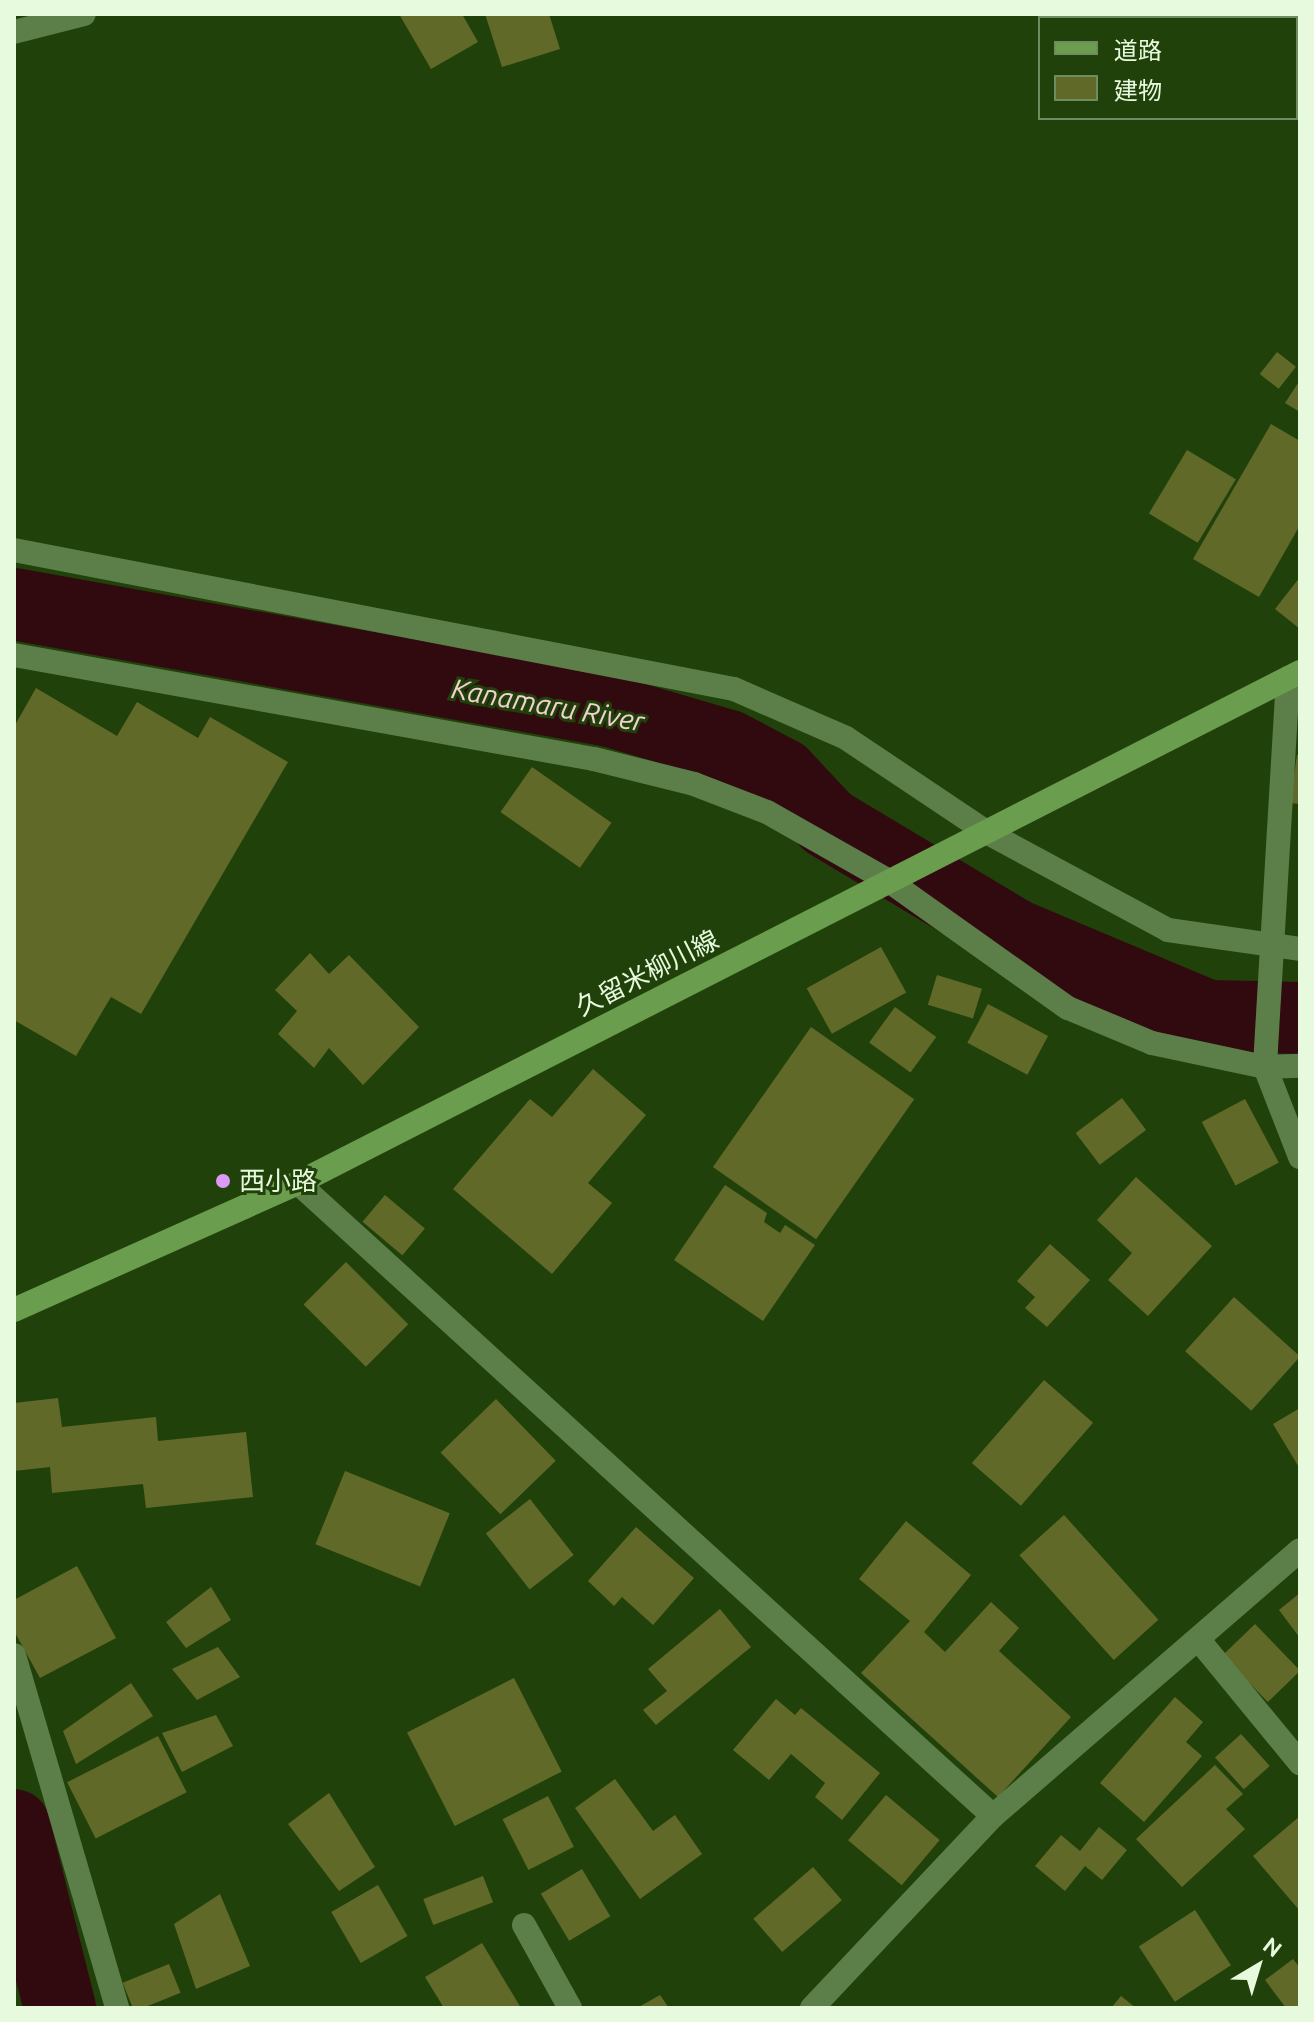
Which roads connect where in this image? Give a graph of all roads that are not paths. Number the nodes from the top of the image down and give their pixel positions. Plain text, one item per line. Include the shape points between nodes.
1 (84, 14) edge
2 (14, 32) edge
3 (14, 550) edge
4 (14, 655) edge
5 (1294, 675) edge
6 (982, 836) junction
7 (889, 881) junction
8 (1272, 949) junction
9 (1300, 949) edge
10 (1300, 1066) edge
11 (1265, 1067) junction
12 (1300, 1157) edge
13 (298, 1183) junction
14 (14, 1310) edge
15 (1300, 1550) edge
16 (1198, 1639) junction
17 (14, 1655) edge
18 (1300, 1763) edge
19 (993, 1816) junction
20 (524, 1925) dead end
21 (117, 2008) edge
22 (570, 2008) edge
23 (812, 2008) edge

1 - 2 street
3 - 6 street via 734,689 846,738
4 - 7 street via 594,759 694,784 767,812
5 - 6 main road, 久留米柳川線
5 - 8 street
6 - 7 main road, 久留米柳川線
6 - 8 street via 1168,930
7 - 11 street via 1068,1008 1152,1043
7 - 13 main road, 久留米柳川線
8 - 9 street
8 - 11 street
10 - 11 street
11 - 12 street
13 - 14 main road, 久留米柳川線
13 - 19 street
15 - 16 street
16 - 18 street
16 - 19 street
17 - 21 street
19 - 23 street
20 - 22 street

